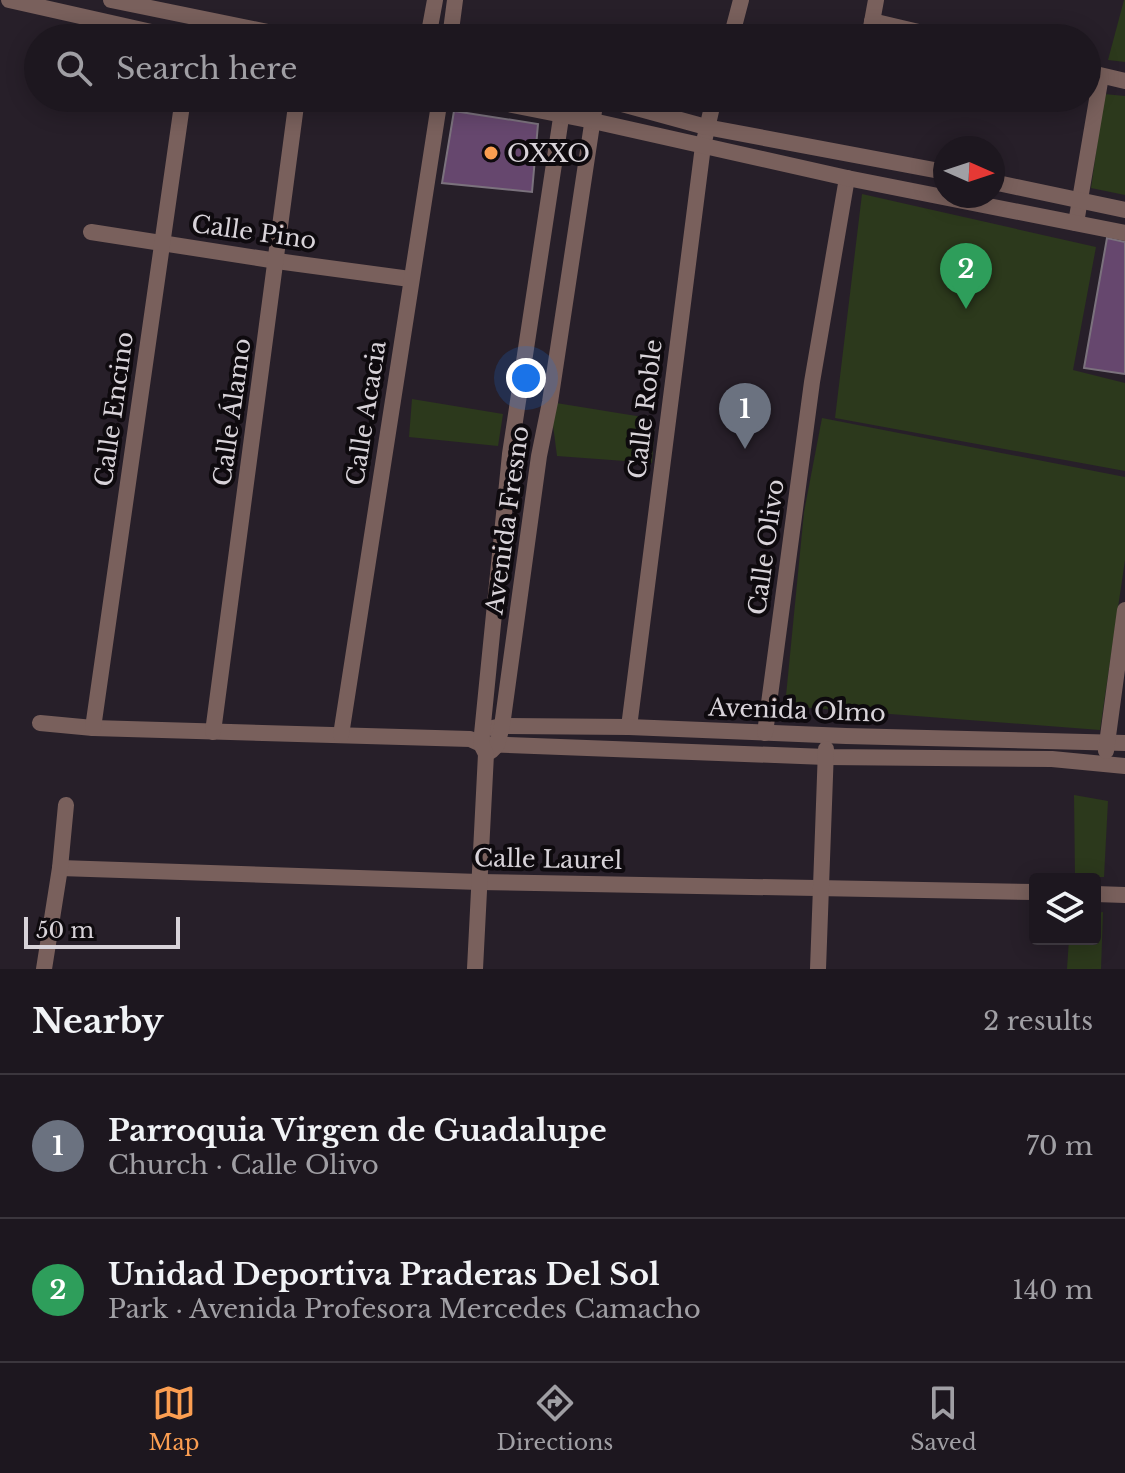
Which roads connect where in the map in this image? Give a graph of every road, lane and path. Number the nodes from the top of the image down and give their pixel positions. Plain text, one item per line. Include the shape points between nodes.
1 (9, 0) edge
2 (111, 0) edge
3 (435, 0) edge
4 (455, 0) edge
5 (741, 0) edge
6 (876, 0) edge
7 (872, 21) junction
8 (116, 24) edge
9 (228, 24) edge
10 (431, 24) edge
11 (452, 24) edge
12 (735, 24) edge
13 (871, 24) edge
14 (885, 24) edge
15 (1101, 76) edge
16 (1125, 81) edge
17 (181, 112) edge
18 (295, 112) edge
19 (438, 112) edge
20 (562, 112) edge
21 (575, 112) edge
22 (595, 112) edge
23 (650, 112) edge
24 (710, 112) edge
25 (1090, 112) edge
26 (593, 121) junction
27 (706, 127) junction
28 (703, 146) junction
29 (933, 170) edge
30 (847, 178) junction
31 (1005, 184) edge
32 (1081, 200) junction
33 (1125, 210) edge
34 (1076, 223) junction
35 (91, 232) dead end
36 (1125, 233) edge
37 (162, 242) junction
38 (277, 261) junction
39 (410, 279) junction
40 (510, 454) junction
41 (539, 456) junction
42 (1125, 610) edge
43 (40, 723) dead end
44 (502, 726) junction
45 (629, 727) junction
46 (93, 728) junction
47 (213, 732) junction
48 (765, 733) junction
49 (341, 735) junction
50 (827, 735) junction
51 (483, 742) junction
52 (1107, 742) junction
53 (1125, 743) edge
54 (826, 757) junction
55 (1105, 763) junction
56 (1125, 766) edge
57 (66, 805) dead end
58 (60, 868) junction
59 (479, 882) junction
60 (821, 889) junction
61 (1029, 892) edge
62 (1101, 894) edge
63 (1125, 895) edge
64 (44, 969) edge
65 (475, 969) edge
66 (818, 969) edge

1 - 8 street
2 - 9 street
3 - 10 street
4 - 11 street
5 - 12 street
6 - 7 street
7 - 13 street
7 - 14 street
15 - 16 street
17 - 37 street, Calle Encino
18 - 38 street, Calle Álamo
19 - 39 street, Calle Acacia
20 - 40 street, Avenida Fresno
21 - 26 street
22 - 26 street, Avenida Fresno
23 - 27 street
24 - 27 street, Calle Roble
25 - 32 street
26 - 28 street
26 - 41 street, Avenida Fresno
27 - 28 street, Calle Roble
27 - 29 street
28 - 30 street
28 - 45 street, Calle Roble
30 - 34 street
30 - 48 street, Calle Olivo via 812,382
31 - 32 street
32 - 33 street
32 - 34 street
34 - 36 street
35 - 37 street, Calle Pino
37 - 38 street, Calle Pino
37 - 46 street, Calle Encino
38 - 39 street, Calle Pino
38 - 47 street, Calle Álamo
39 - 49 street, Calle Acacia
40 - 41 street
40 - 51 street, Avenida Fresno
41 - 44 street, Avenida Fresno
42 - 52 street
43 - 46 street, Avenida Olmo
44 - 45 street, Avenida Olmo
44 - 51 street, Avenida Fresno
45 - 48 street, Avenida Olmo
46 - 47 street, Avenida Olmo
47 - 49 street, Avenida Olmo
48 - 50 street, Avenida Olmo
49 - 51 street, Avenida Olmo
50 - 52 street, Avenida Olmo
50 - 54 street
51 - 54 street, Avenida Olmo
51 - 59 street, Avenida Fresno
52 - 53 street, Avenida Olmo
52 - 55 street
54 - 55 street, Avenida Olmo
54 - 60 street
55 - 56 street, Avenida Olmo
57 - 58 street
58 - 59 street, Calle Laurel
58 - 64 street
59 - 60 street, Calle Laurel
59 - 65 street, Avenida Fresno
60 - 61 street, Calle Laurel
60 - 66 street
62 - 63 street

